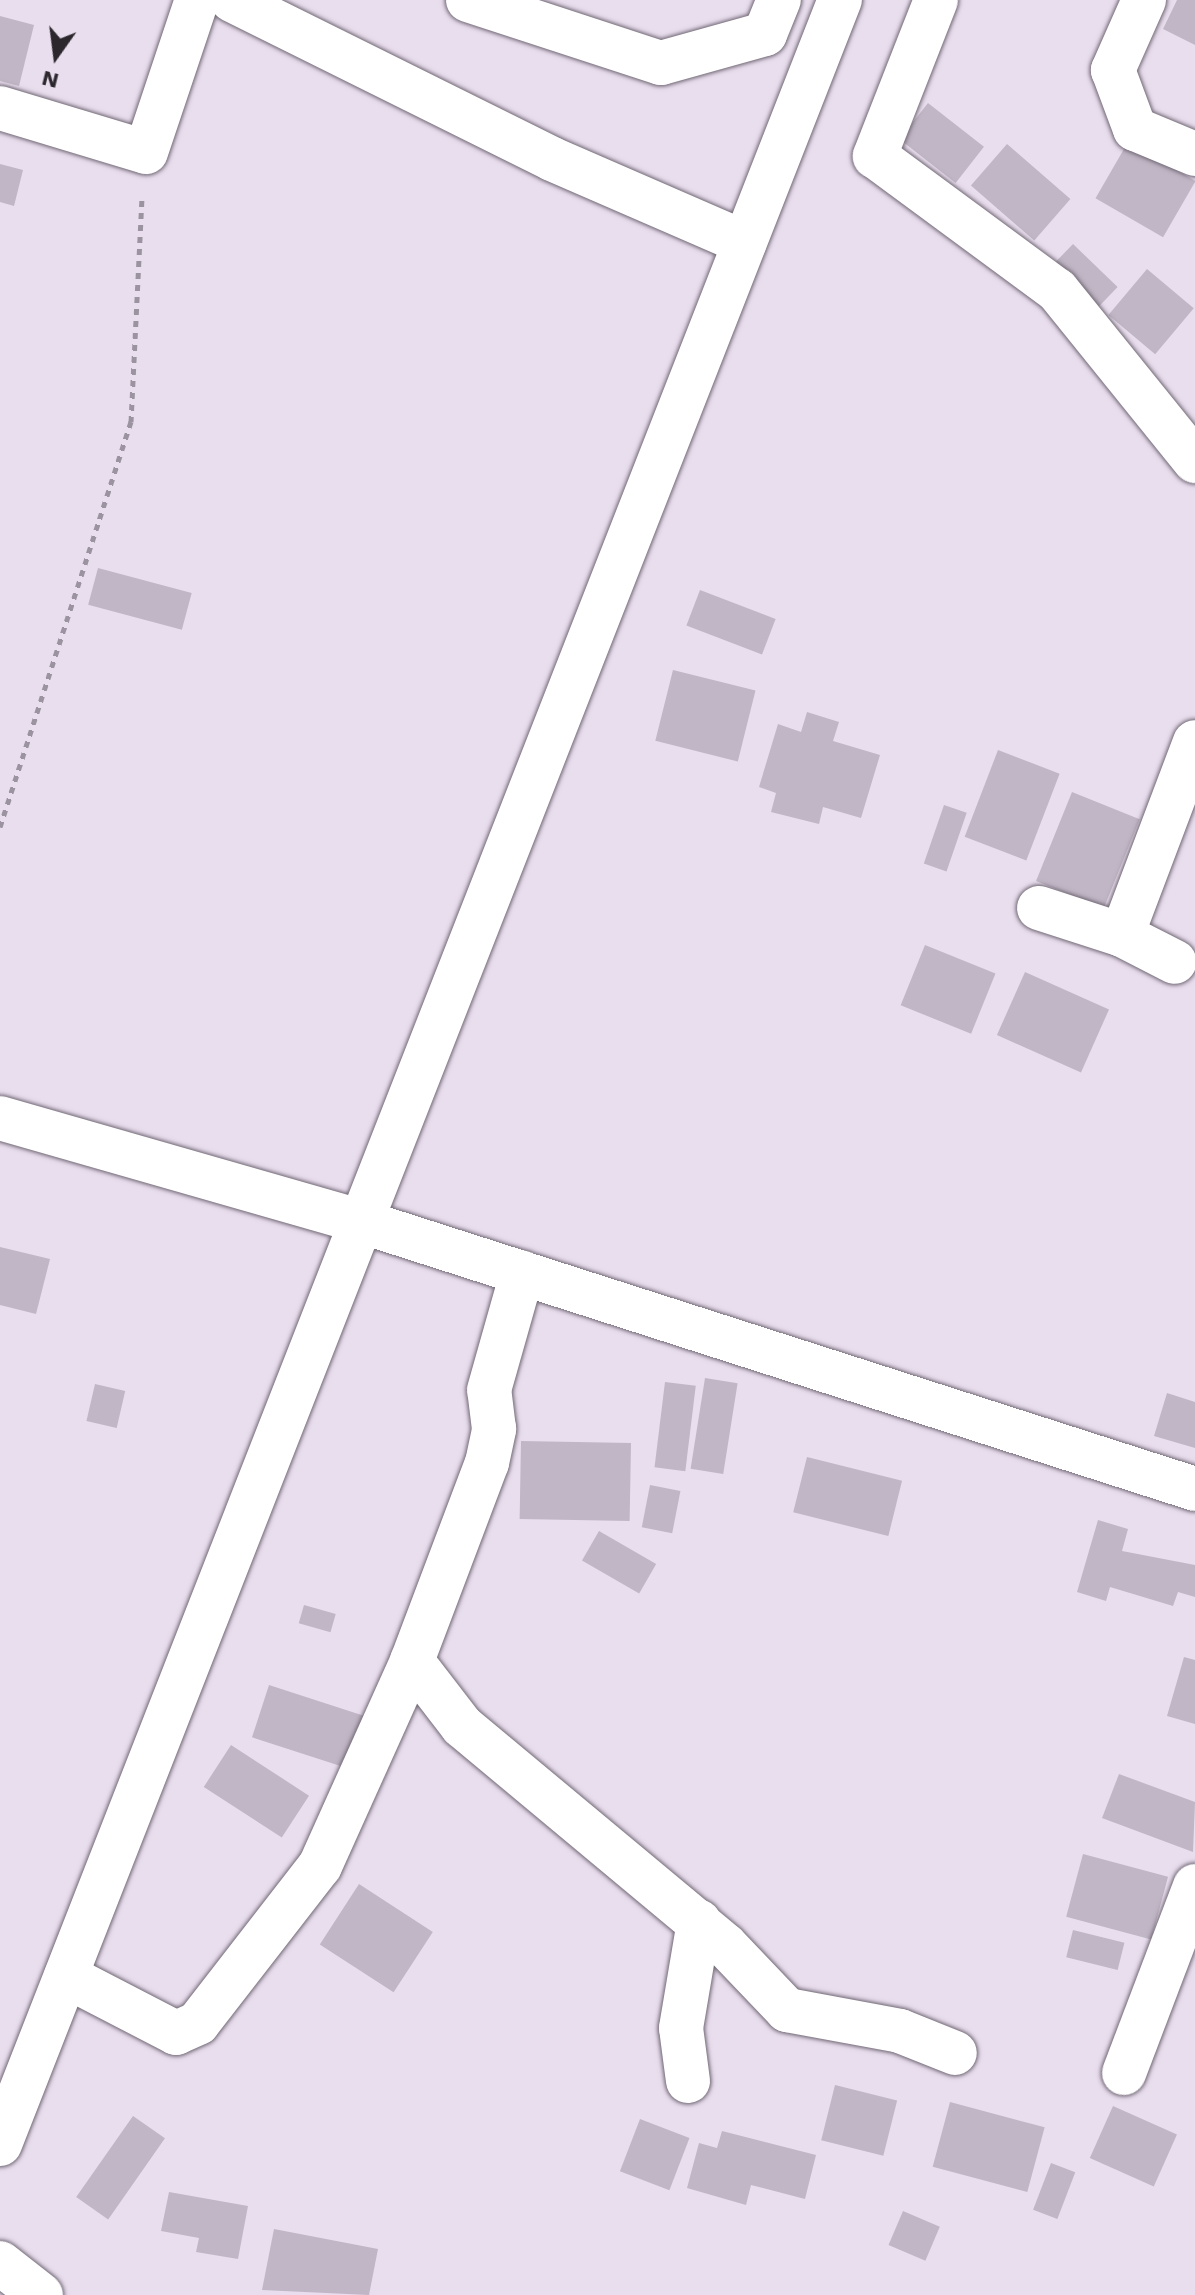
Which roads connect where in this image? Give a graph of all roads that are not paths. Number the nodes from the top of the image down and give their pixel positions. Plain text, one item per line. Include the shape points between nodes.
1 (197, 0) edge
2 (232, 0) edge
3 (468, 0) edge
4 (779, 0) edge
5 (840, 0) edge
6 (936, 0) edge
7 (1144, 0) edge
8 (0, 108) edge
9 (1195, 154) edge
10 (745, 243) junction
11 (1195, 461) edge
12 (1195, 742) edge
13 (1039, 908) dead end
14 (1122, 935) junction
15 (1175, 962) dead end
16 (0, 1118) edge
17 (360, 1221) junction
18 (522, 1273) junction
19 (1195, 1489) edge
20 (412, 1661) junction
21 (1195, 1886) edge
22 (699, 1922) junction
23 (66, 1976) junction
24 (955, 2053) dead end
25 (1124, 2073) dead end
26 (688, 2081) dead end
27 (0, 2144) edge
28 (0, 2263) edge
29 (41, 2295) edge

1 - 8 street via 146,152
2 - 10 street via 552,159
3 - 4 street via 661,63 765,34
5 - 10 street
6 - 11 street via 875,156 1057,290
7 - 9 street via 1113,70 1135,129
10 - 17 street
12 - 14 street
13 - 14 street
14 - 15 street
16 - 17 street
17 - 18 street
17 - 23 street
18 - 19 street
18 - 20 street via 489,1390 494,1429 487,1463
20 - 22 street via 462,1726
20 - 23 street via 320,1866 198,2023 176,2033
21 - 25 street
22 - 24 street via 787,2010 900,2031
22 - 26 street via 681,2028
23 - 27 street
28 - 29 street

